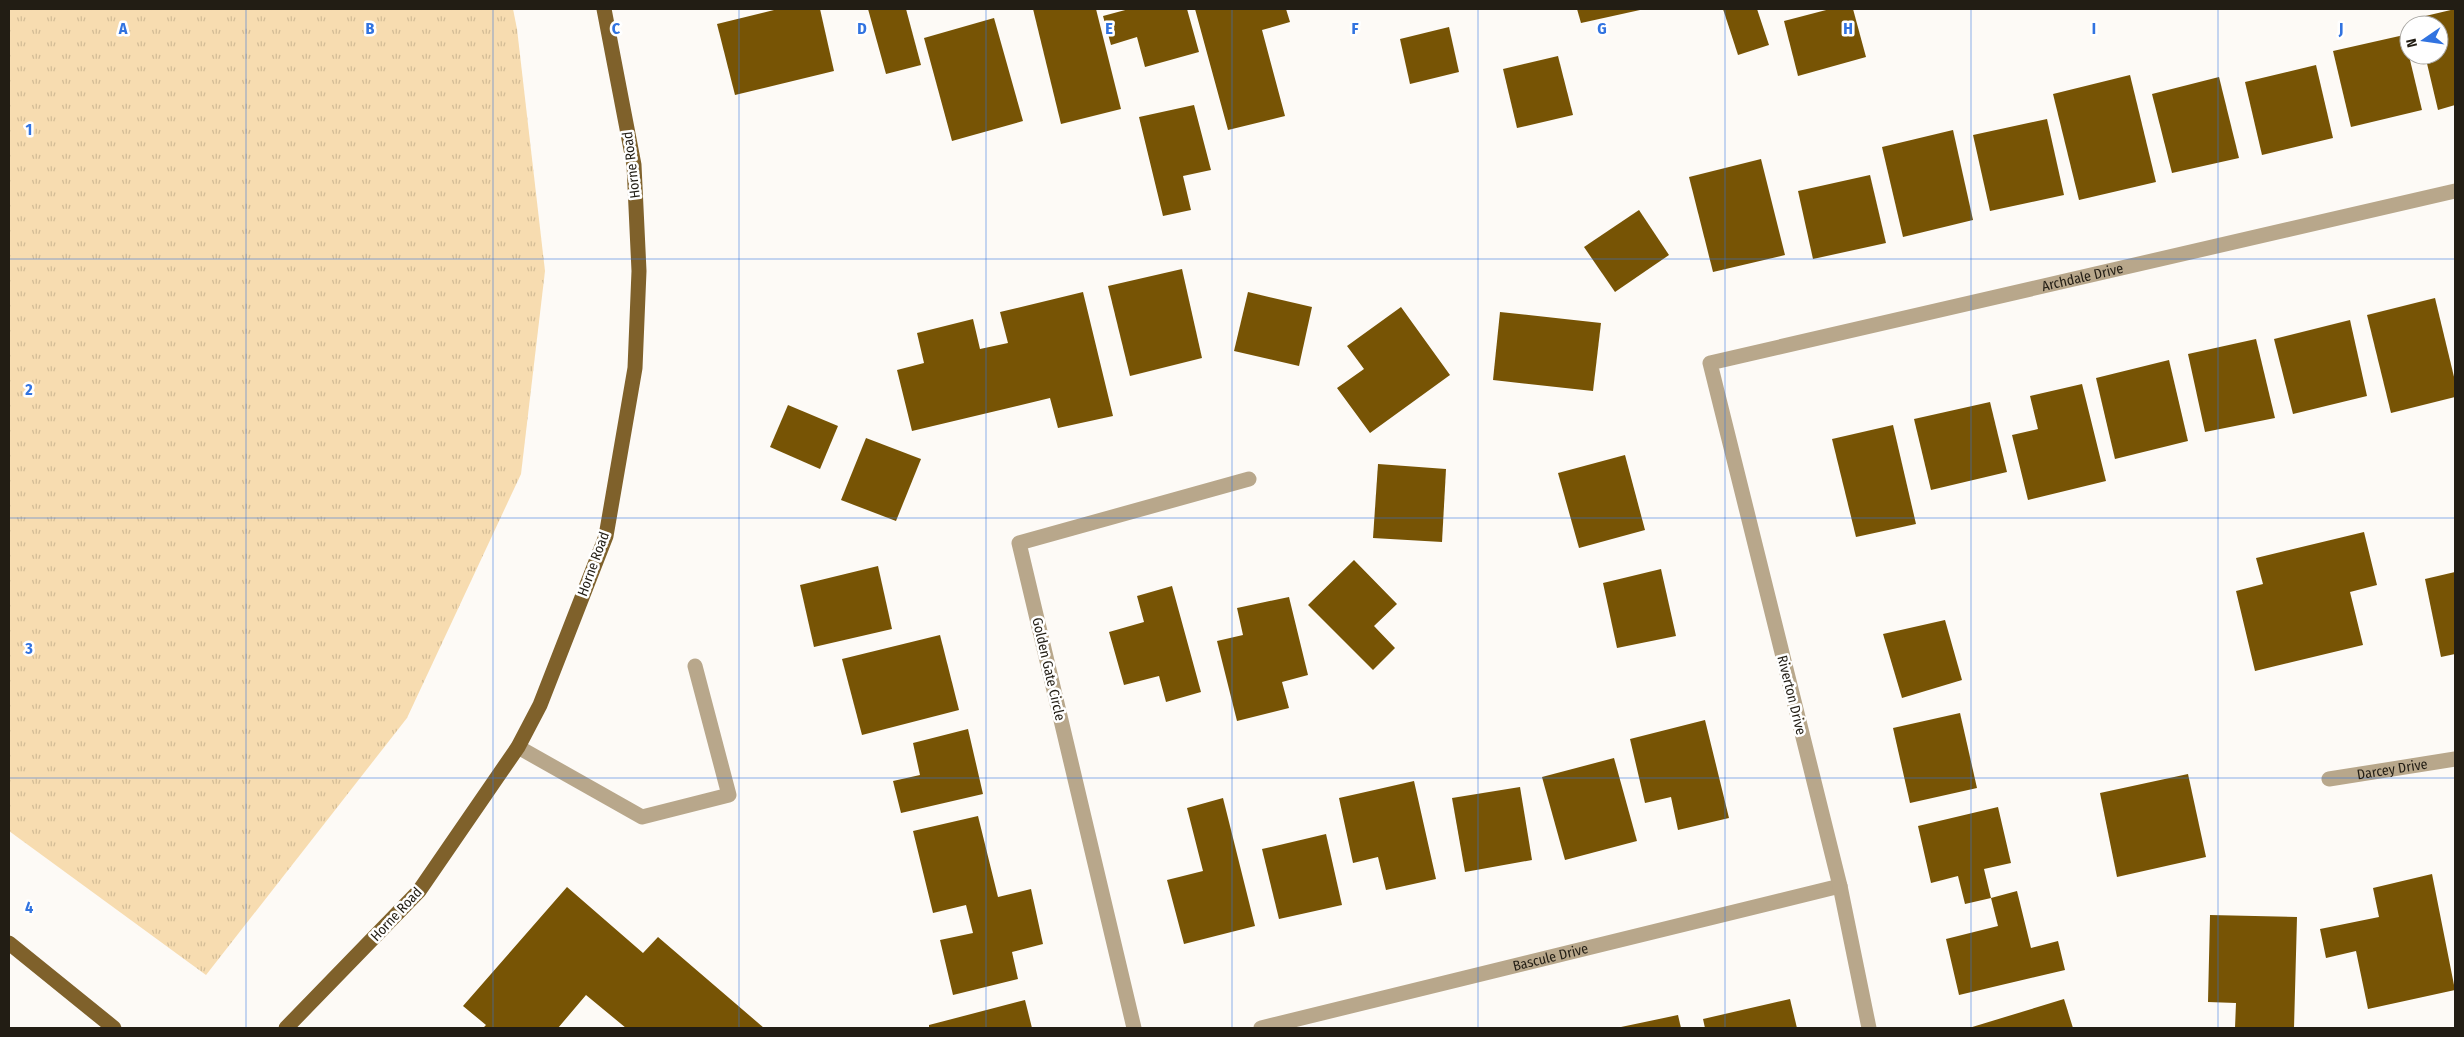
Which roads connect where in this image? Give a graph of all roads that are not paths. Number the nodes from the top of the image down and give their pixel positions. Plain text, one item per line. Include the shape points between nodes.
1 (604, 9) edge
2 (2455, 191) edge
3 (1710, 363) joint
4 (1250, 479) dead end
5 (696, 666) dead end
6 (518, 746) junction
7 (2455, 760) edge
8 (2329, 779) dead end
9 (1840, 886) junction
10 (9, 942) edge
11 (114, 1028) edge
12 (286, 1028) edge
13 (1134, 1028) edge
14 (1261, 1028) edge
15 (1869, 1028) edge

1 - 6 main road, Horne Road via 634,165 639,271 635,368 606,536 540,705
2 - 3 street, Archdale Drive
3 - 9 street, Riverton Drive
4 - 13 street, Golden Gate Circle via 1019,543
5 - 6 street via 729,795 642,817
6 - 12 main road, Horne Road via 419,891
7 - 8 street, Darcey Drive
9 - 14 street, Bascule Drive
9 - 15 street, Riverton Drive
10 - 11 main road

